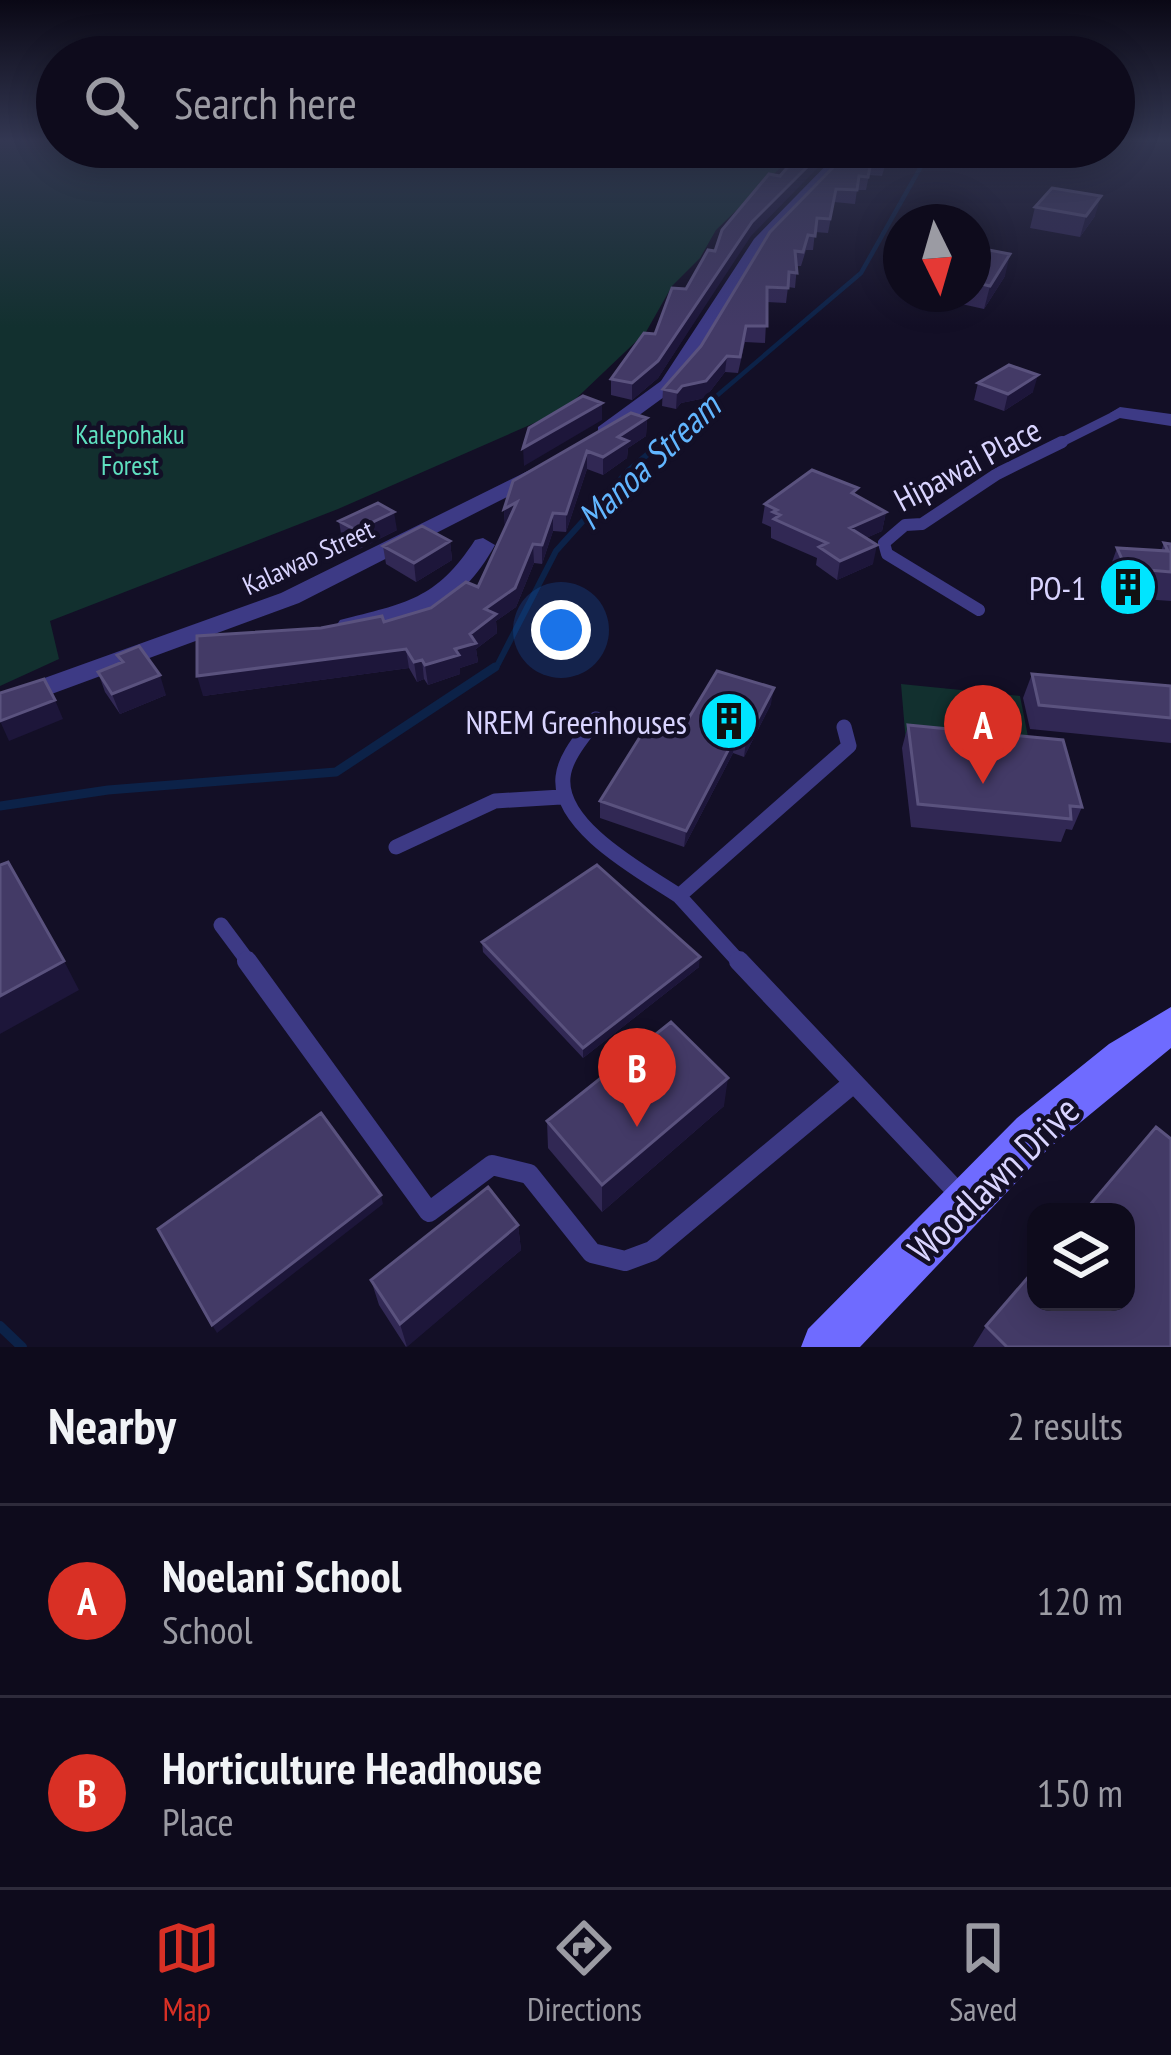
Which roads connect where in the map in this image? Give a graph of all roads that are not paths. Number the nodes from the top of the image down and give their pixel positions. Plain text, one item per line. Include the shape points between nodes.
1 (798, 202) edge
2 (1120, 413) joint
3 (1171, 420) edge
4 (483, 545) dead end
5 (980, 610) dead end
6 (328, 629) edge
7 (245, 640) edge
8 (172, 644) junction
9 (0, 704) edge
10 (596, 719) dead end
11 (844, 727) dead end
12 (561, 797) junction
13 (396, 847) dead end
14 (680, 896) junction
15 (220, 926) dead end
16 (1171, 1024) edge
17 (850, 1084) junction
18 (965, 1200) junction
19 (826, 1347) edge

1 - 8 street, Kalawao Street via 759,242 668,385 634,414 270,616
2 - 3 street
2 - 5 lane, Hipawai Place via 884,543 887,554
4 - 6 street via 470,572 432,603
7 - 8 street
8 - 9 street, Kalawao Street
10 - 12 lane via 563,771
11 - 14 lane via 849,746
12 - 13 lane via 525,791 484,803
12 - 14 lane via 577,820
14 - 17 lane
15 - 17 lane via 429,1213 491,1165 529,1174 592,1253 625,1261 652,1251
16 - 18 street, Woodlawn Drive via 1129,1051
17 - 18 lane
18 - 19 street, Woodlawn Drive

